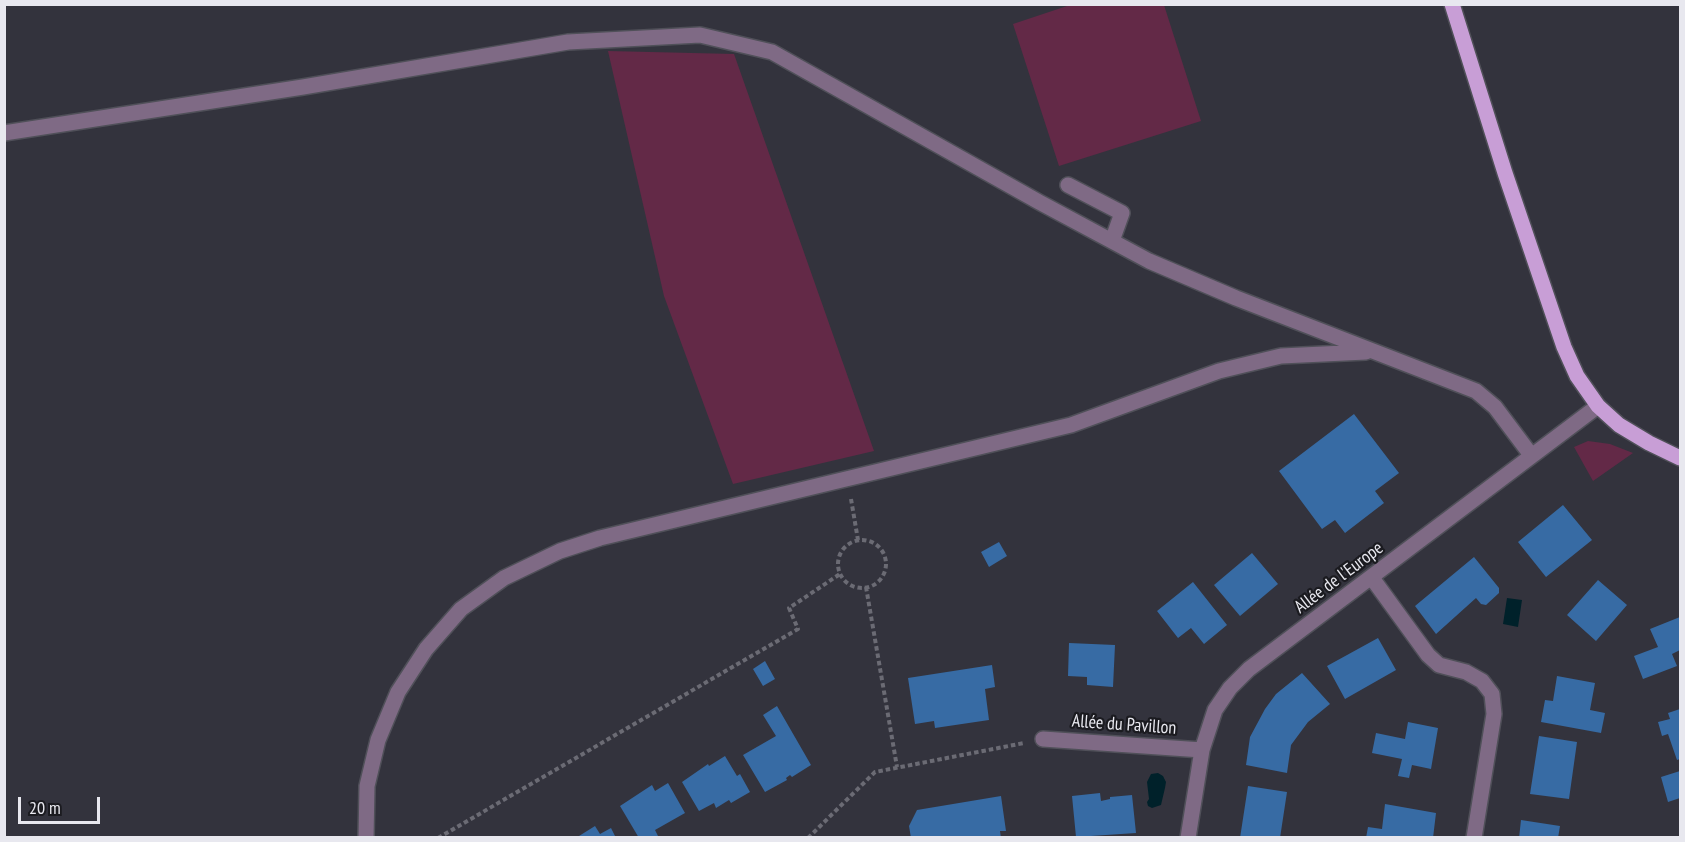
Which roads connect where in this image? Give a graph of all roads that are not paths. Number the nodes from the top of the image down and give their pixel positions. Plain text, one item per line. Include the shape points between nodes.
1 (1452, 4) edge
2 (4, 133) edge
3 (1068, 185) dead end
4 (1112, 241) junction
5 (1373, 351) junction
6 (1598, 406) junction
7 (1531, 455) junction
8 (1680, 458) edge
9 (1372, 578) junction
10 (1042, 739) road end
11 (1202, 750) junction
12 (366, 837) edge
13 (1188, 837) edge
14 (1474, 837) edge

1 - 6 main road via 1564,347 1577,376
2 - 4 street via 568,42 700,35 772,52
3 - 4 street via 1122,213
4 - 5 street via 1236,298
5 - 7 street via 1476,391 1495,407
5 - 12 street via 1281,356 1220,370 1071,425 600,538 560,551 504,578 461,609 426,649 403,684 378,740 367,786
6 - 7 street, Allée de l'Europe
6 - 8 main road via 1619,425
7 - 9 street, Allée de l'Europe
9 - 11 street, Allée de l'Europe via 1249,669 1230,688 1215,710
9 - 14 street via 1428,655 1439,665 1482,681 1492,694 1494,714
10 - 11 street, Allée du Pavillon
11 - 13 street, Allée de l'Europe

